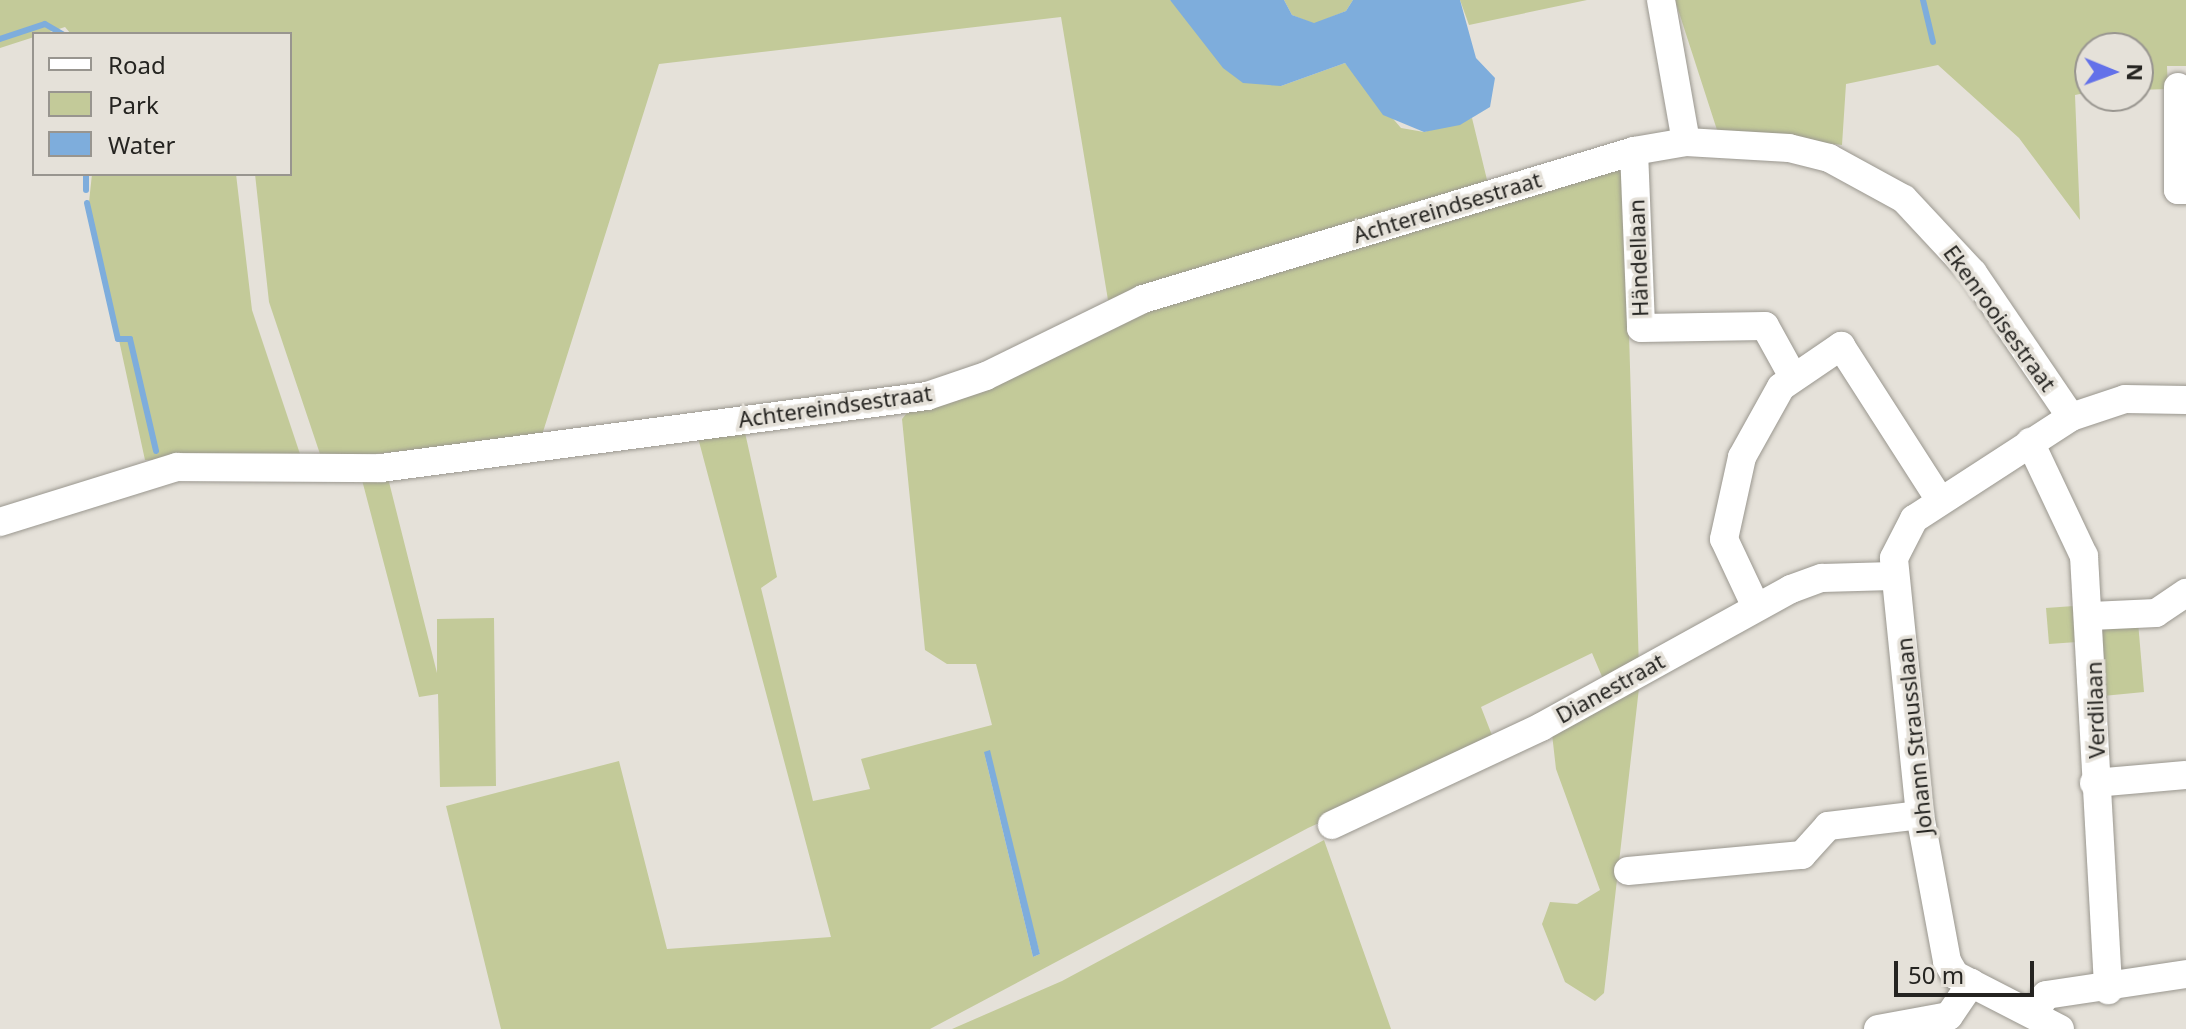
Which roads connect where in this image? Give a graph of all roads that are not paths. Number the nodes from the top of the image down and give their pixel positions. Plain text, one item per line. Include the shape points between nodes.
1 (1661, 0) edge
2 (2178, 87) dead end
3 (1686, 142) junction
4 (1634, 151) junction
5 (2186, 190) edge
6 (1792, 375) junction
7 (2186, 400) edge
8 (2071, 417) junction
9 (2030, 442) junction
10 (1940, 500) junction
11 (0, 522) edge
12 (1893, 576) junction
13 (2186, 593) edge
14 (1756, 607) junction
15 (2091, 616) junction
16 (2186, 775) edge
17 (2094, 783) junction
18 (1920, 815) junction
19 (1332, 825) dead end
20 (1628, 871) dead end
21 (2186, 974) edge
22 (1971, 983) junction
23 (2108, 990) junction
24 (2035, 1012) junction
25 (1878, 1029) edge
26 (2060, 1029) edge

1 - 3 street
2 - 5 street via 2178,190
3 - 4 street, Achtereindsestraat
3 - 8 street, Ekenrooisestraat via 1789,148 1829,158 1904,199 1973,273
4 - 6 street, Händellaan via 1641,328 1765,326
4 - 11 street, Achtereindsestraat via 1143,299 986,376 927,396 381,468 177,467
6 - 10 street via 1841,346
6 - 14 street via 1748,444 1725,511 1724,539
7 - 8 street via 2125,399
8 - 9 street, Johann Strausslaan
9 - 10 street, Johann Strausslaan
9 - 15 street, Verdilaan via 2084,556
10 - 12 street, Johann Strausslaan via 1899,539
12 - 14 street, Dianestraat via 1822,578
12 - 18 street, Johann Strausslaan via 1911,676
13 - 15 street via 2156,613
14 - 19 street, Dianestraat via 1541,727
15 - 17 street, Verdilaan
16 - 17 street
17 - 23 street, Verdilaan
18 - 20 street via 1828,826 1802,855
18 - 22 street, Johann Strausslaan via 1947,961
21 - 23 street
22 - 24 street, Johann Strausslaan
22 - 25 street via 1949,1016
23 - 24 street via 2046,995
24 - 26 street, Johann Strausslaan

